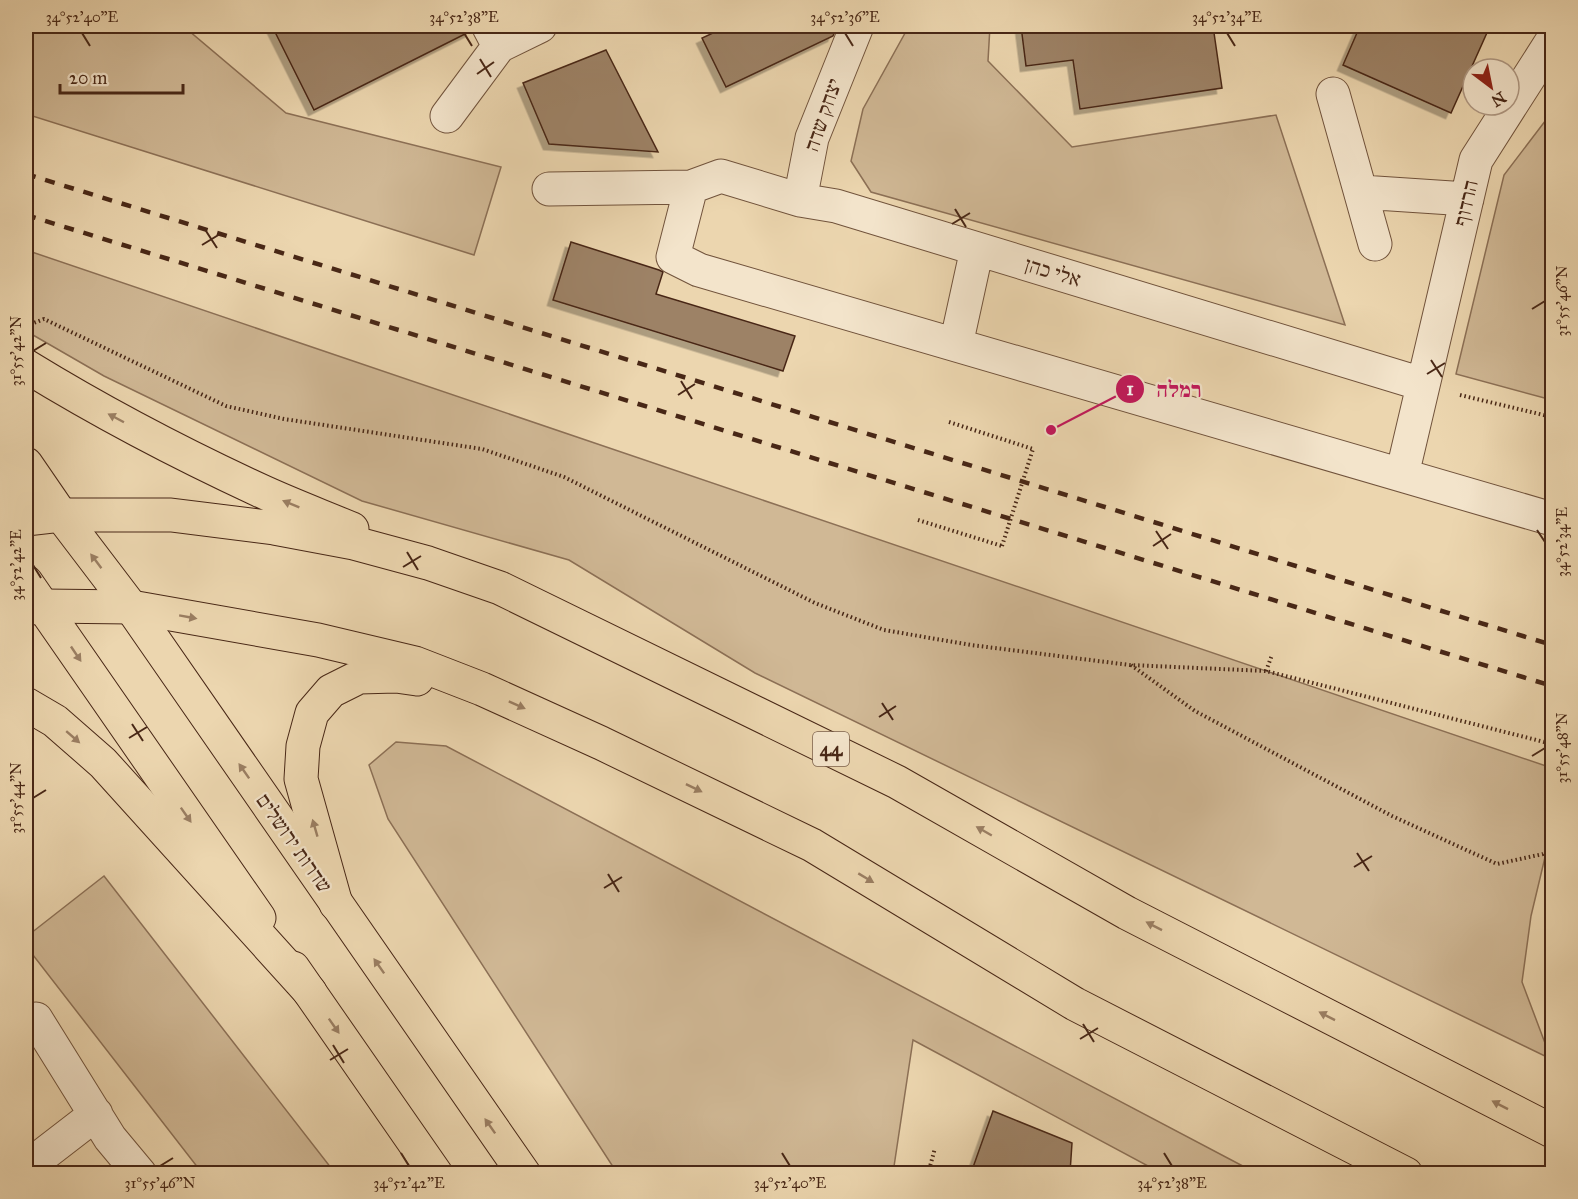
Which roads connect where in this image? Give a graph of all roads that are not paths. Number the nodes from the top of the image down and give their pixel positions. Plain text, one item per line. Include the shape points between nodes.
1 (540, 26) edge
2 (855, 28) edge
3 (493, 36) edge
4 (1552, 41) edge
5 (1333, 94) dead end
6 (447, 116) dead end
7 (691, 187) junction
8 (549, 189) dead end
9 (1361, 192) junction
10 (1467, 199) junction
11 (800, 200) junction
12 (1375, 244) dead end
13 (977, 249) junction
14 (956, 345) junction
15 (26, 366) edge
16 (1422, 384) junction
17 (26, 464) edge
18 (1402, 475) junction
19 (61, 515) junction
20 (26, 519) edge
21 (1552, 519) edge
22 (481, 582) junction
23 (31, 599) edge
24 (131, 607) junction
25 (482, 689) junction
26 (26, 704) edge
27 (336, 904) junction
28 (310, 992) junction
29 (36, 1019) dead end
30 (96, 1114) junction
31 (1552, 1131) edge
32 (26, 1168) edge
33 (140, 1173) edge
34 (436, 1173) edge
35 (524, 1173) edge
36 (1406, 1173) edge

1 - 3 street
2 - 11 street, יצחק שדה via 812,138
3 - 6 street
4 - 10 street, הרדוף via 1476,160
5 - 9 street
7 - 8 street, אלי כהן
7 - 11 street, אלי כהן via 721,176
7 - 14 street via 673,258 699,270
9 - 10 street
9 - 12 street
10 - 16 street, הרדוף
11 - 13 street, אלי כהן via 836,206
13 - 14 street
13 - 16 street, אלי כהן
14 - 18 street
22 -> 15 main road via 261,491 85,402
16 - 18 street, הרדוף
17 - 19 main road, שדרות ירושלים
18 - 21 street
19 - 20 main road, 44
19 - 22 main road, 44 via 171,515 274,528 354,543
24 -> 19 main road, שדרות ירושלים
31 -> 22 main road, 44 via 1127,913 897,782 552,612
23 - 24 main road
23 -> 28 main road
24 -> 25 main road via 318,640 415,663
27 -> 24 main road, שדרות ירושלים
27 -> 25 main road via 301,779 303,746 312,713 331,691 360,677 396,676
25 -> 36 main road via 812,845 1075,1004
26 -> 28 main road via 55,721 104,763
35 -> 27 main road, שדרות ירושלים
28 -> 34 main road
29 - 30 street
30 - 32 street
30 - 33 street via 110,1138

